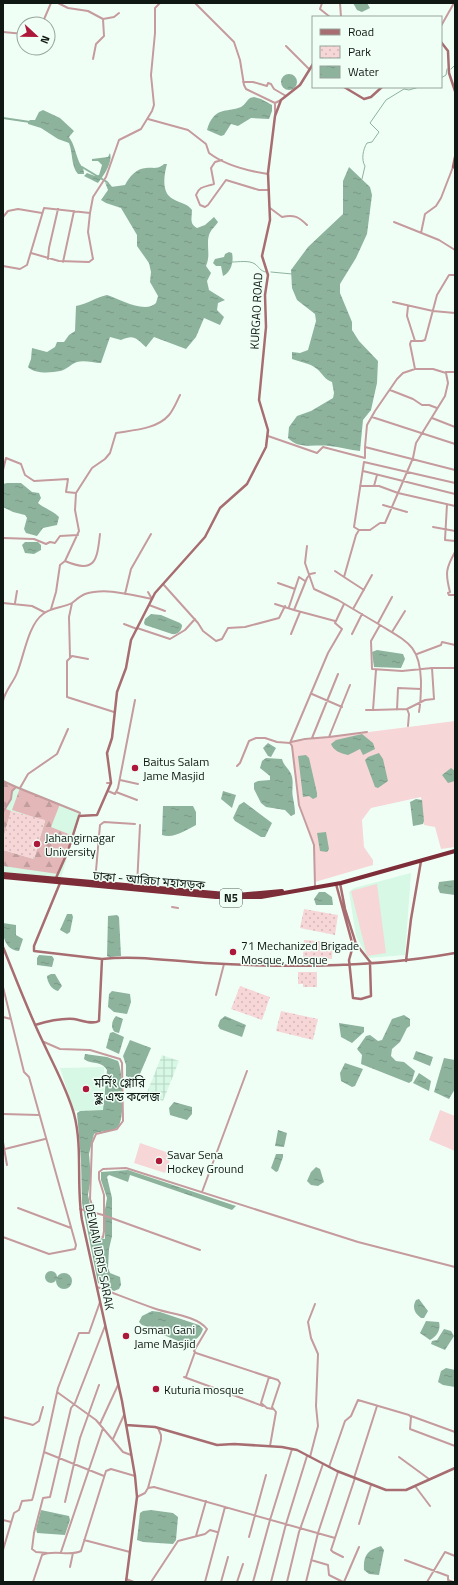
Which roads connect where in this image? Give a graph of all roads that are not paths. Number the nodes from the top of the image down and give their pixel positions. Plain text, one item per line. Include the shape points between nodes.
1 (51, 3) edge
2 (58, 3) edge
3 (160, 3) edge
4 (195, 3) edge
5 (322, 3) edge
6 (340, 3) edge
7 (454, 3) edge
8 (119, 13) dead end
9 (45, 16) edge
10 (329, 16) edge
11 (341, 16) edge
12 (103, 19) junction
13 (442, 24) edge
14 (3, 32) edge
15 (16, 33) edge
16 (442, 43) edge
17 (286, 46) dead end
18 (93, 59) dead end
19 (312, 66) edge
20 (310, 69) junction
21 (244, 82) junction
22 (346, 88) edge
23 (381, 88) edge
24 (455, 91) edge
25 (286, 96) junction
26 (281, 100) junction
27 (275, 103) junction
28 (275, 116) junction
29 (148, 119) junction
30 (455, 157) edge
31 (222, 160) junction
32 (454, 168) edge
33 (268, 174) junction
34 (269, 190) junction
35 (270, 208) junction
36 (58, 209) junction
37 (74, 211) junction
38 (42, 213) junction
39 (90, 213) junction
40 (3, 217) edge
41 (394, 222) dead end
42 (307, 225) dead end
43 (421, 233) junction
44 (455, 250) edge
45 (31, 253) junction
46 (48, 259) junction
47 (63, 262) junction
48 (3, 266) edge
49 (455, 275) edge
50 (393, 302) dead end
51 (408, 306) junction
52 (432, 311) junction
53 (455, 313) edge
54 (415, 341) junction
55 (415, 369) junction
56 (446, 372) junction
57 (455, 372) edge
58 (389, 390) junction
59 (180, 395) dead end
60 (437, 408) junction
61 (372, 417) junction
62 (432, 418) junction
63 (455, 427) edge
64 (422, 432) junction
65 (268, 436) junction
66 (455, 444) edge
67 (365, 447) junction
68 (364, 458) junction
69 (413, 458) junction
70 (364, 462) junction
71 (3, 470) edge
72 (455, 470) edge
73 (363, 471) junction
74 (407, 472) junction
75 (377, 475) junction
76 (403, 482) junction
77 (455, 483) edge
78 (360, 486) junction
79 (374, 486) junction
80 (76, 493) junction
81 (398, 493) junction
82 (455, 494) edge
83 (447, 504) junction
84 (382, 505) dead end
85 (391, 506) junction
86 (455, 506) edge
87 (407, 512) dead end
88 (433, 527) dead end
89 (445, 529) junction
90 (359, 530) junction
91 (455, 531) edge
92 (100, 534) dead end
93 (151, 534) dead end
94 (78, 535) junction
95 (3, 538) edge
96 (455, 541) edge
97 (307, 546) dead end
98 (455, 552) edge
99 (65, 562) junction
100 (335, 571) dead end
101 (315, 573) dead end
102 (310, 574) junction
103 (372, 575) dead end
104 (344, 577) junction
105 (305, 581) junction
106 (278, 583) dead end
107 (163, 584) junction
108 (295, 589) junction
109 (364, 590) junction
110 (17, 591) dead end
111 (148, 592) dead end
112 (125, 594) junction
113 (455, 595) edge
114 (392, 597) dead end
115 (152, 599) junction
116 (72, 603) junction
117 (3, 604) edge
118 (15, 604) junction
119 (275, 604) dead end
120 (344, 604) junction
121 (149, 605) junction
122 (285, 606) junction
123 (288, 607) junction
124 (51, 609) junction
125 (353, 609) junction
126 (294, 610) junction
127 (165, 611) dead end
128 (405, 611) dead end
129 (300, 612) junction
130 (44, 613) junction
131 (362, 614) junction
132 (195, 619) junction
133 (336, 621) junction
134 (124, 624) dead end
135 (379, 624) junction
136 (137, 628) junction
137 (392, 632) junction
138 (291, 634) dead end
139 (352, 634) dead end
140 (455, 645) edge
141 (417, 654) junction
142 (70, 657) junction
143 (88, 659) dead end
144 (432, 668) junction
145 (455, 668) edge
146 (421, 669) junction
147 (376, 670) junction
148 (338, 674) dead end
149 (350, 684) dead end
150 (421, 689) junction
151 (312, 694) junction
152 (135, 700) dead end
153 (327, 700) junction
154 (3, 701) edge
155 (421, 702) junction
156 (342, 707) junction
157 (366, 710) dead end
158 (373, 710) junction
159 (398, 710) junction
160 (407, 710) junction
161 (114, 712) junction
162 (419, 712) dead end
163 (408, 726) dead end
164 (68, 729) dead end
165 (367, 732) dead end
166 (329, 737) junction
167 (312, 738) junction
168 (290, 743) junction
169 (237, 766) dead end
170 (120, 780) junction
171 (3, 781) edge
172 (107, 783) dead end
173 (111, 783) junction
174 (138, 784) dead end
175 (16, 787) junction
176 (20, 788) junction
177 (108, 791) junction
178 (116, 792) junction
179 (138, 800) dead end
180 (3, 812) edge
181 (79, 816) junction
182 (135, 824) dead end
183 (140, 826) dead end
184 (455, 850) edge
185 (421, 861) junction
186 (3, 874) edge
187 (3, 877) edge
188 (56, 878) junction
189 (60, 882) junction
190 (95, 882) junction
191 (338, 884) junction
192 (137, 886) junction
193 (315, 886) junction
194 (172, 907) dead end
195 (178, 908) dead end
196 (3, 946) edge
197 (455, 953) edge
198 (102, 959) junction
199 (406, 961) junction
200 (224, 964) junction
201 (350, 964) junction
202 (371, 964) junction
203 (3, 987) edge
204 (216, 995) dead end
205 (3, 1017) edge
206 (11, 1019) junction
207 (35, 1025) junction
208 (42, 1041) junction
209 (247, 1071) dead end
210 (3, 1114) edge
211 (39, 1115) junction
212 (45, 1139) junction
213 (3, 1142) edge
214 (5, 1149) junction
215 (7, 1165) dead end
216 (202, 1192) junction
217 (18, 1208) dead end
218 (80, 1209) junction
219 (95, 1213) junction
220 (103, 1216) junction
221 (71, 1228) junction
222 (3, 1237) edge
223 (200, 1250) dead end
224 (455, 1267) edge
225 (97, 1287) junction
226 (100, 1302) junction
227 (315, 1304) dead end
228 (105, 1326) junction
229 (195, 1352) junction
230 (269, 1377) junction
231 (118, 1384) junction
232 (99, 1385) dead end
233 (57, 1392) junction
234 (74, 1405) junction
235 (263, 1406) junction
236 (377, 1406) junction
237 (44, 1407) dead end
238 (273, 1409) junction
239 (88, 1414) junction
240 (124, 1415) junction
241 (3, 1416) edge
242 (411, 1416) junction
243 (100, 1424) junction
244 (126, 1425) junction
245 (103, 1428) junction
246 (158, 1428) junction
247 (455, 1432) edge
248 (113, 1439) junction
249 (270, 1446) junction
250 (455, 1446) edge
251 (292, 1449) junction
252 (44, 1452) junction
253 (131, 1455) junction
254 (59, 1457) junction
255 (309, 1457) junction
256 (399, 1457) dead end
257 (74, 1463) junction
258 (323, 1464) junction
259 (329, 1467) junction
260 (455, 1468) edge
261 (88, 1469) junction
262 (338, 1472) junction
263 (266, 1475) dead end
264 (104, 1476) junction
265 (135, 1476) junction
266 (354, 1478) junction
267 (429, 1479) junction
268 (371, 1485) junction
269 (414, 1486) junction
270 (148, 1488) junction
271 (137, 1497) junction
272 (206, 1501) junction
273 (65, 1502) dead end
274 (430, 1506) dead end
275 (224, 1507) junction
276 (256, 1516) junction
277 (3, 1520) edge
278 (270, 1520) junction
279 (11, 1522) junction
280 (286, 1524) junction
281 (359, 1524) dead end
282 (300, 1528) junction
283 (217, 1532) junction
284 (318, 1533) junction
285 (196, 1536) junction
286 (249, 1537) dead end
287 (335, 1538) junction
288 (84, 1540) junction
289 (359, 1547) dead end
290 (3, 1550) edge
291 (61, 1552) junction
292 (130, 1552) junction
293 (73, 1553) junction
294 (41, 1554) junction
295 (455, 1556) edge
296 (228, 1557) dead end
297 (343, 1557) dead end
298 (311, 1560) junction
299 (404, 1560) dead end
300 (243, 1564) dead end
301 (70, 1567) dead end
302 (435, 1570) junction
303 (126, 1580) edge
304 (33, 1582) edge
305 (134, 1582) edge
306 (151, 1582) edge
307 (205, 1582) edge
308 (221, 1582) edge
309 (237, 1582) edge
310 (253, 1582) edge
311 (271, 1582) edge
312 (287, 1582) edge
313 (306, 1582) edge
314 (343, 1582) edge
315 (427, 1582) edge
316 (453, 1582) edge

1 - 9 street
2 - 12 street
3 - 29 street via 155,8 151,86 154,105
4 - 21 street via 234,42
5 - 10 street via 320,9
6 - 11 street
7 - 13 street
8 - 12 street
12 - 18 street via 104,36 96,44
14 - 15 street
16 - 24 street via 448,51 449,73
17 - 20 street
19 - 20 street
20 - 25 street via 300,85
21 - 25 street via 267,86 271,84 274,89
21 - 27 street via 245,88 250,92
22 - 23 street via 364,99 371,97
25 - 26 street
26 - 27 street
26 - 28 street, KURGAO ROAD
27 - 28 street
28 - 33 street, KURGAO ROAD
29 - 31 street via 188,130 206,144 209,153
29 - 39 street via 141,130 119,140 106,177 93,197
30 - 32 street
31 - 33 street via 240,168
31 - 34 street via 215,162 211,168 214,184 198,190 196,197 200,205 208,205 226,180 258,190
32 - 43 street via 436,206 425,214
33 - 34 street, KURGAO ROAD
34 - 35 street, KURGAO ROAD
35 - 42 street via 282,217 299,217
35 - 65 street, KURGAO ROAD via 270,220 263,249 263,260 268,275 259,400
36 - 37 street
36 - 38 street via 46,208
36 - 46 street
37 - 39 street
37 - 47 street
38 - 40 street via 18,209 8,211
38 - 45 street
39 - 47 street via 88,232 92,259 89,262
41 - 43 street
43 - 44 street
45 - 46 street
45 - 48 street via 24,268
46 - 47 street
49 - 52 street via 447,277
50 - 51 street
51 - 52 street
51 - 54 street via 407,316
52 - 53 street
52 - 54 street via 427,336 422,341
54 - 55 street via 411,341 410,344
55 - 56 street
55 - 58 street via 403,373
56 - 57 street
56 - 60 street via 447,390
58 - 60 street via 422,405 429,404
58 - 61 street
59 - 80 street via 170,414 162,421 153,426 116,433 110,453 92,468
60 - 62 street
61 - 64 street
61 - 67 street via 367,425
62 - 63 street
62 - 64 street
64 - 66 street
64 - 69 street via 416,443
65 - 68 street via 317,453 323,448
65 - 107 street via 266,447 247,484 220,508 205,537
67 - 68 street
67 - 69 street
68 - 70 street
69 - 72 street
69 - 74 street
70 - 73 street
70 - 74 street
71 - 80 street via 6,458 21,464 25,475 34,481 68,479 66,492
73 - 75 street
73 - 78 street
74 - 76 street
74 - 77 street
75 - 76 street
75 - 79 street
76 - 81 street
76 - 82 street
78 - 79 street
78 - 90 street via 354,527
79 - 81 street
80 - 94 street
81 - 83 street
81 - 85 street
83 - 86 street
83 - 89 street
84 - 85 street
85 - 87 street
85 - 90 street via 385,523 370,530
88 - 89 street
89 - 91 street
89 - 96 street via 445,540
90 - 104 street
92 - 99 street via 98,548 91,564 85,568
93 - 112 street via 131,569
94 - 95 street via 60,536 55,543 46,544 34,539
94 - 99 street
97 - 102 street via 305,563
98 - 113 street via 448,563 446,577 450,592 448,595
99 - 124 street via 58,569
100 - 104 street
101 - 102 street
102 - 105 street
102 - 120 street via 314,589
103 - 109 street
104 - 109 street
105 - 108 street via 299,577
105 - 126 street
106 - 108 street
107 - 115 street
107 - 132 street
108 - 123 street
109 - 125 street
110 - 118 street
111 - 115 street
112 - 115 street
112 - 116 street via 90,592
114 - 135 street
115 - 121 street
116 - 124 street
116 - 142 street via 69,617
117 - 118 street
118 - 130 street via 32,606
119 - 122 street
120 - 125 street
120 - 133 street
121 - 127 street
121 - 136 street
122 - 123 street
122 - 132 street via 279,618 245,627 228,628 222,639 216,641
123 - 126 street
124 - 130 street
125 - 131 street
126 - 129 street
128 - 137 street
129 - 133 street
129 - 138 street
130 - 154 street via 34,625
131 - 135 street
131 - 139 street
132 - 136 street via 185,630 170,639
133 - 151 street via 335,623 342,628 328,653
134 - 136 street
135 - 137 street
135 - 147 street via 371,641 371,665 372,669
136 - 161 street via 130,640 126,668 117,692
137 - 141 street via 403,638
140 - 141 street via 442,642 441,645
141 - 146 street
142 - 143 street
142 - 161 street via 66,661 67,696
144 - 145 street
144 - 146 street
144 - 155 street via 434,699
146 - 147 street
146 - 150 street
147 - 158 street
148 - 153 street
149 - 156 street
150 - 155 street
150 - 159 street via 398,688
151 - 153 street
151 - 168 street
152 - 170 street
153 - 156 street
153 - 167 street
155 - 160 street
155 - 162 street
156 - 166 street
157 - 158 street
158 - 159 street
159 - 160 street
160 - 163 street
161 - 173 street via 112,738 107,753
164 - 176 street via 58,754 28,774
165 - 166 street
166 - 167 street
167 - 168 street
168 - 169 street via 265,738 249,741
168 - 193 street via 299,805 314,845
170 - 174 street
170 - 178 street
171 - 175 street
172 - 173 street
173 - 177 street
175 - 176 street
175 - 180 street
176 - 181 street via 78,812
177 - 178 street via 115,794
177 - 181 street via 97,815
178 - 179 street
181 - 188 street
182 - 190 street via 104,822 100,825
183 - 192 street
184 - 185 highway, ঢাকা - আরিচা মহাসড়ক / N5
184 - 193 highway, N5
185 - 191 highway, ঢাকা - আরিচা মহাসড়ক / N5
185 - 199 street
186 - 188 highway, ঢাকা - আরিচা মহাসড়ক / N5
187 - 189 highway, ঢাকা - আরিচা মহাসড়ক / N5
188 - 190 highway, ঢাকা - আরিচা মহাসড়ক / N5
189 - 191 highway, ঢাকা - আরিচা মহাসড়ক / N5 via 238,898 261,897
189 - 198 street via 34,951
190 - 192 highway, ঢাকা - আরিচা মহাসড়ক / N5
191 - 201 street via 353,946
191 - 202 street via 356,944
192 - 193 highway, ঢাকা - আরিচা মহাসড়ক / N5 via 237,895
194 - 195 street
196 - 207 street, DEWAN IDRIS SARAK
197 - 199 street
198 - 200 street via 139,957
198 - 207 street via 99,1021 94,1023 61,1019
199 - 202 street
200 - 201 street
200 - 204 street
201 - 202 street
201 - 202 street via 352,996 361,999 371,996
203 - 206 street
205 - 206 street
206 - 211 street via 24,1072 29,1077
207 - 208 street, DEWAN IDRIS SARAK
208 - 218 street, DEWAN IDRIS SARAK via 60,1077 74,1115 79,1155
208 - 219 street via 68,1051 90,1050 120,1059 122,1063 122,1124 118,1128 96,1134 93,1138 90,1199
209 - 216 street
210 - 211 street
211 - 212 street
212 - 214 street
212 - 221 street
213 - 214 street
214 - 215 street
216 - 220 street via 132,1169 103,1169 99,1174 104,1195
216 - 224 street via 358,1242
217 - 221 street
218 - 219 street
218 - 225 street, DEWAN IDRIS SARAK
219 - 220 street
219 - 220 street via 98,1234 102,1238
220 - 223 street
221 - 222 street via 75,1250 49,1254
225 - 226 street, DEWAN IDRIS SARAK
225 - 229 street via 204,1325 208,1329
226 - 228 street, DEWAN IDRIS SARAK
226 - 233 street via 89,1333 79,1333
227 - 255 street via 308,1322 318,1354 318,1426
228 - 231 street, DEWAN IDRIS SARAK
228 - 234 street
229 - 230 street
229 - 235 street via 185,1377
230 - 235 street
230 - 238 street via 280,1383
231 - 240 street, DEWAN IDRIS SARAK
231 - 243 street
232 - 239 street
233 - 234 street
233 - 252 street
234 - 239 street
234 - 254 street via 71,1408
235 - 238 street
236 - 242 street
236 - 259 street via 356,1401 351,1416 347,1417 342,1428
236 - 266 street
237 - 241 street via 39,1421 33,1425
238 - 249 street via 276,1412
239 - 243 street
239 - 257 street
240 - 244 street, DEWAN IDRIS SARAK
240 - 248 street
242 - 247 street
242 - 250 street via 410,1429
243 - 245 street
244 - 246 street
244 - 253 street, DEWAN IDRIS SARAK
245 - 248 street
245 - 261 street
246 - 249 street via 212,1444
246 - 270 street via 161,1440
248 - 253 street via 124,1452
249 - 251 street
251 - 255 street
251 - 278 street
252 - 254 street
252 - 279 street via 32,1500 22,1501
253 - 265 street, DEWAN IDRIS SARAK
254 - 257 street
254 - 294 street via 51,1494 42,1501 34,1533 32,1550
255 - 258 street
255 - 280 street
256 - 267 street
257 - 261 street
257 - 273 street
258 - 259 street
258 - 282 street
259 - 262 street
260 - 267 street
261 - 264 street
261 - 291 street
262 - 266 street
262 - 284 street
263 - 276 street
264 - 265 street via 108,1469
264 - 288 street
265 - 271 street, DEWAN IDRIS SARAK
266 - 268 street
266 - 287 street
267 - 269 street
268 - 269 street via 395,1491
268 - 281 street
269 - 274 street
270 - 271 street
270 - 272 street via 154,1486
271 - 292 street, DEWAN IDRIS SARAK
272 - 275 street
272 - 285 street
275 - 276 street
275 - 283 street
276 - 278 street
276 - 286 street
277 - 279 street
278 - 280 street
278 - 310 street
279 - 290 street
280 - 282 street
280 - 311 street
282 - 284 street
282 - 312 street
283 - 285 street via 210,1530
283 - 307 street
284 - 287 street
284 - 298 street
285 - 306 street via 178,1541
287 - 297 street via 331,1550
288 - 292 street
288 - 293 street via 81,1551
289 - 314 street
291 - 293 street
291 - 294 street
292 - 303 street, DEWAN IDRIS SARAK
293 - 301 street
294 - 304 street
295 - 302 street via 445,1552
296 - 308 street
298 - 313 street
298 - 314 street via 328,1565 329,1574
299 - 302 street
300 - 309 street
302 - 315 street
302 - 316 street via 448,1576 448,1580
303 - 305 street

